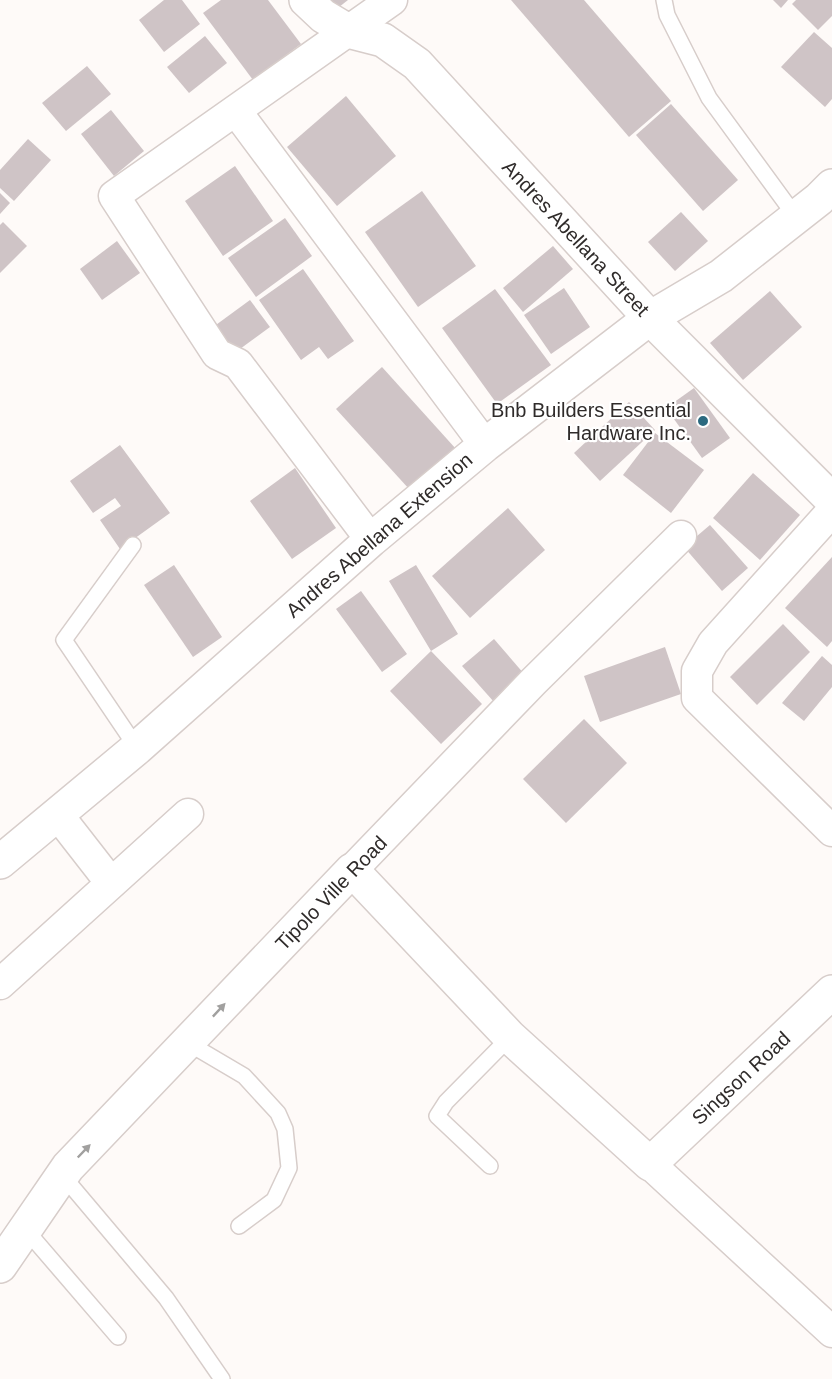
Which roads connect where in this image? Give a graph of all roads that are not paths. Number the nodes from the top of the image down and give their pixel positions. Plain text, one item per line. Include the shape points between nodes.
1 (306, 0) edge
2 (392, 0) edge
3 (664, 0) edge
4 (348, 31) junction
5 (236, 111) junction
6 (832, 186) edge
7 (796, 217) junction
8 (650, 318) junction
9 (485, 445) junction
10 (832, 500) edge
11 (832, 511) edge
12 (681, 536) dead end
13 (371, 540) junction
14 (133, 545) dead end
15 (137, 748) junction
16 (188, 814) dead end
17 (58, 815) junction
18 (832, 831) edge
19 (0, 862) edge
20 (352, 870) junction
21 (111, 884) junction
22 (0, 984) edge
23 (832, 992) edge
24 (510, 1037) junction
25 (188, 1043) junction
26 (650, 1164) junction
27 (490, 1166) dead end
28 (63, 1176) junction
29 (239, 1226) dead end
30 (26, 1230) junction
31 (0, 1266) edge
32 (832, 1332) edge
33 (118, 1338) dead end
34 (222, 1379) edge

1 - 4 street, Andres Abellana Street
2 - 4 street
3 - 7 lane via 667,15 709,98
4 - 5 street
4 - 8 street, Andres Abellana Street via 383,40 417,63
5 - 9 street
5 - 13 street via 114,196 217,354 238,364
6 - 7 street, Andres Abellana Extension
7 - 8 street, Andres Abellana Extension via 721,276
8 - 9 street, Andres Abellana Extension
8 - 10 street, Andres Abellana Street
9 - 13 street, Andres Abellana Extension
11 - 18 street via 713,644 697,671 697,698
12 - 20 street, Tipolo Ville Road
13 - 15 street, Andres Abellana Extension
14 - 15 lane via 64,640
15 - 17 street, Andres Abellana Extension
16 - 21 street
17 - 19 street, Andres Abellana Extension
17 - 21 street
20 - 24 street
25 -> 20 street, Tipolo Ville Road
21 - 22 street
23 - 26 street, Singson Road
24 - 26 street
24 - 27 lane via 437,1116
28 -> 25 street, Tipolo Ville Road
25 - 29 lane via 244,1076 278,1113 285,1129 289,1168 274,1200
26 - 32 street
28 - 30 street, Tipolo Ville Road
28 - 34 lane via 166,1298
30 - 31 street, Tipolo Ville Road
30 - 33 lane

